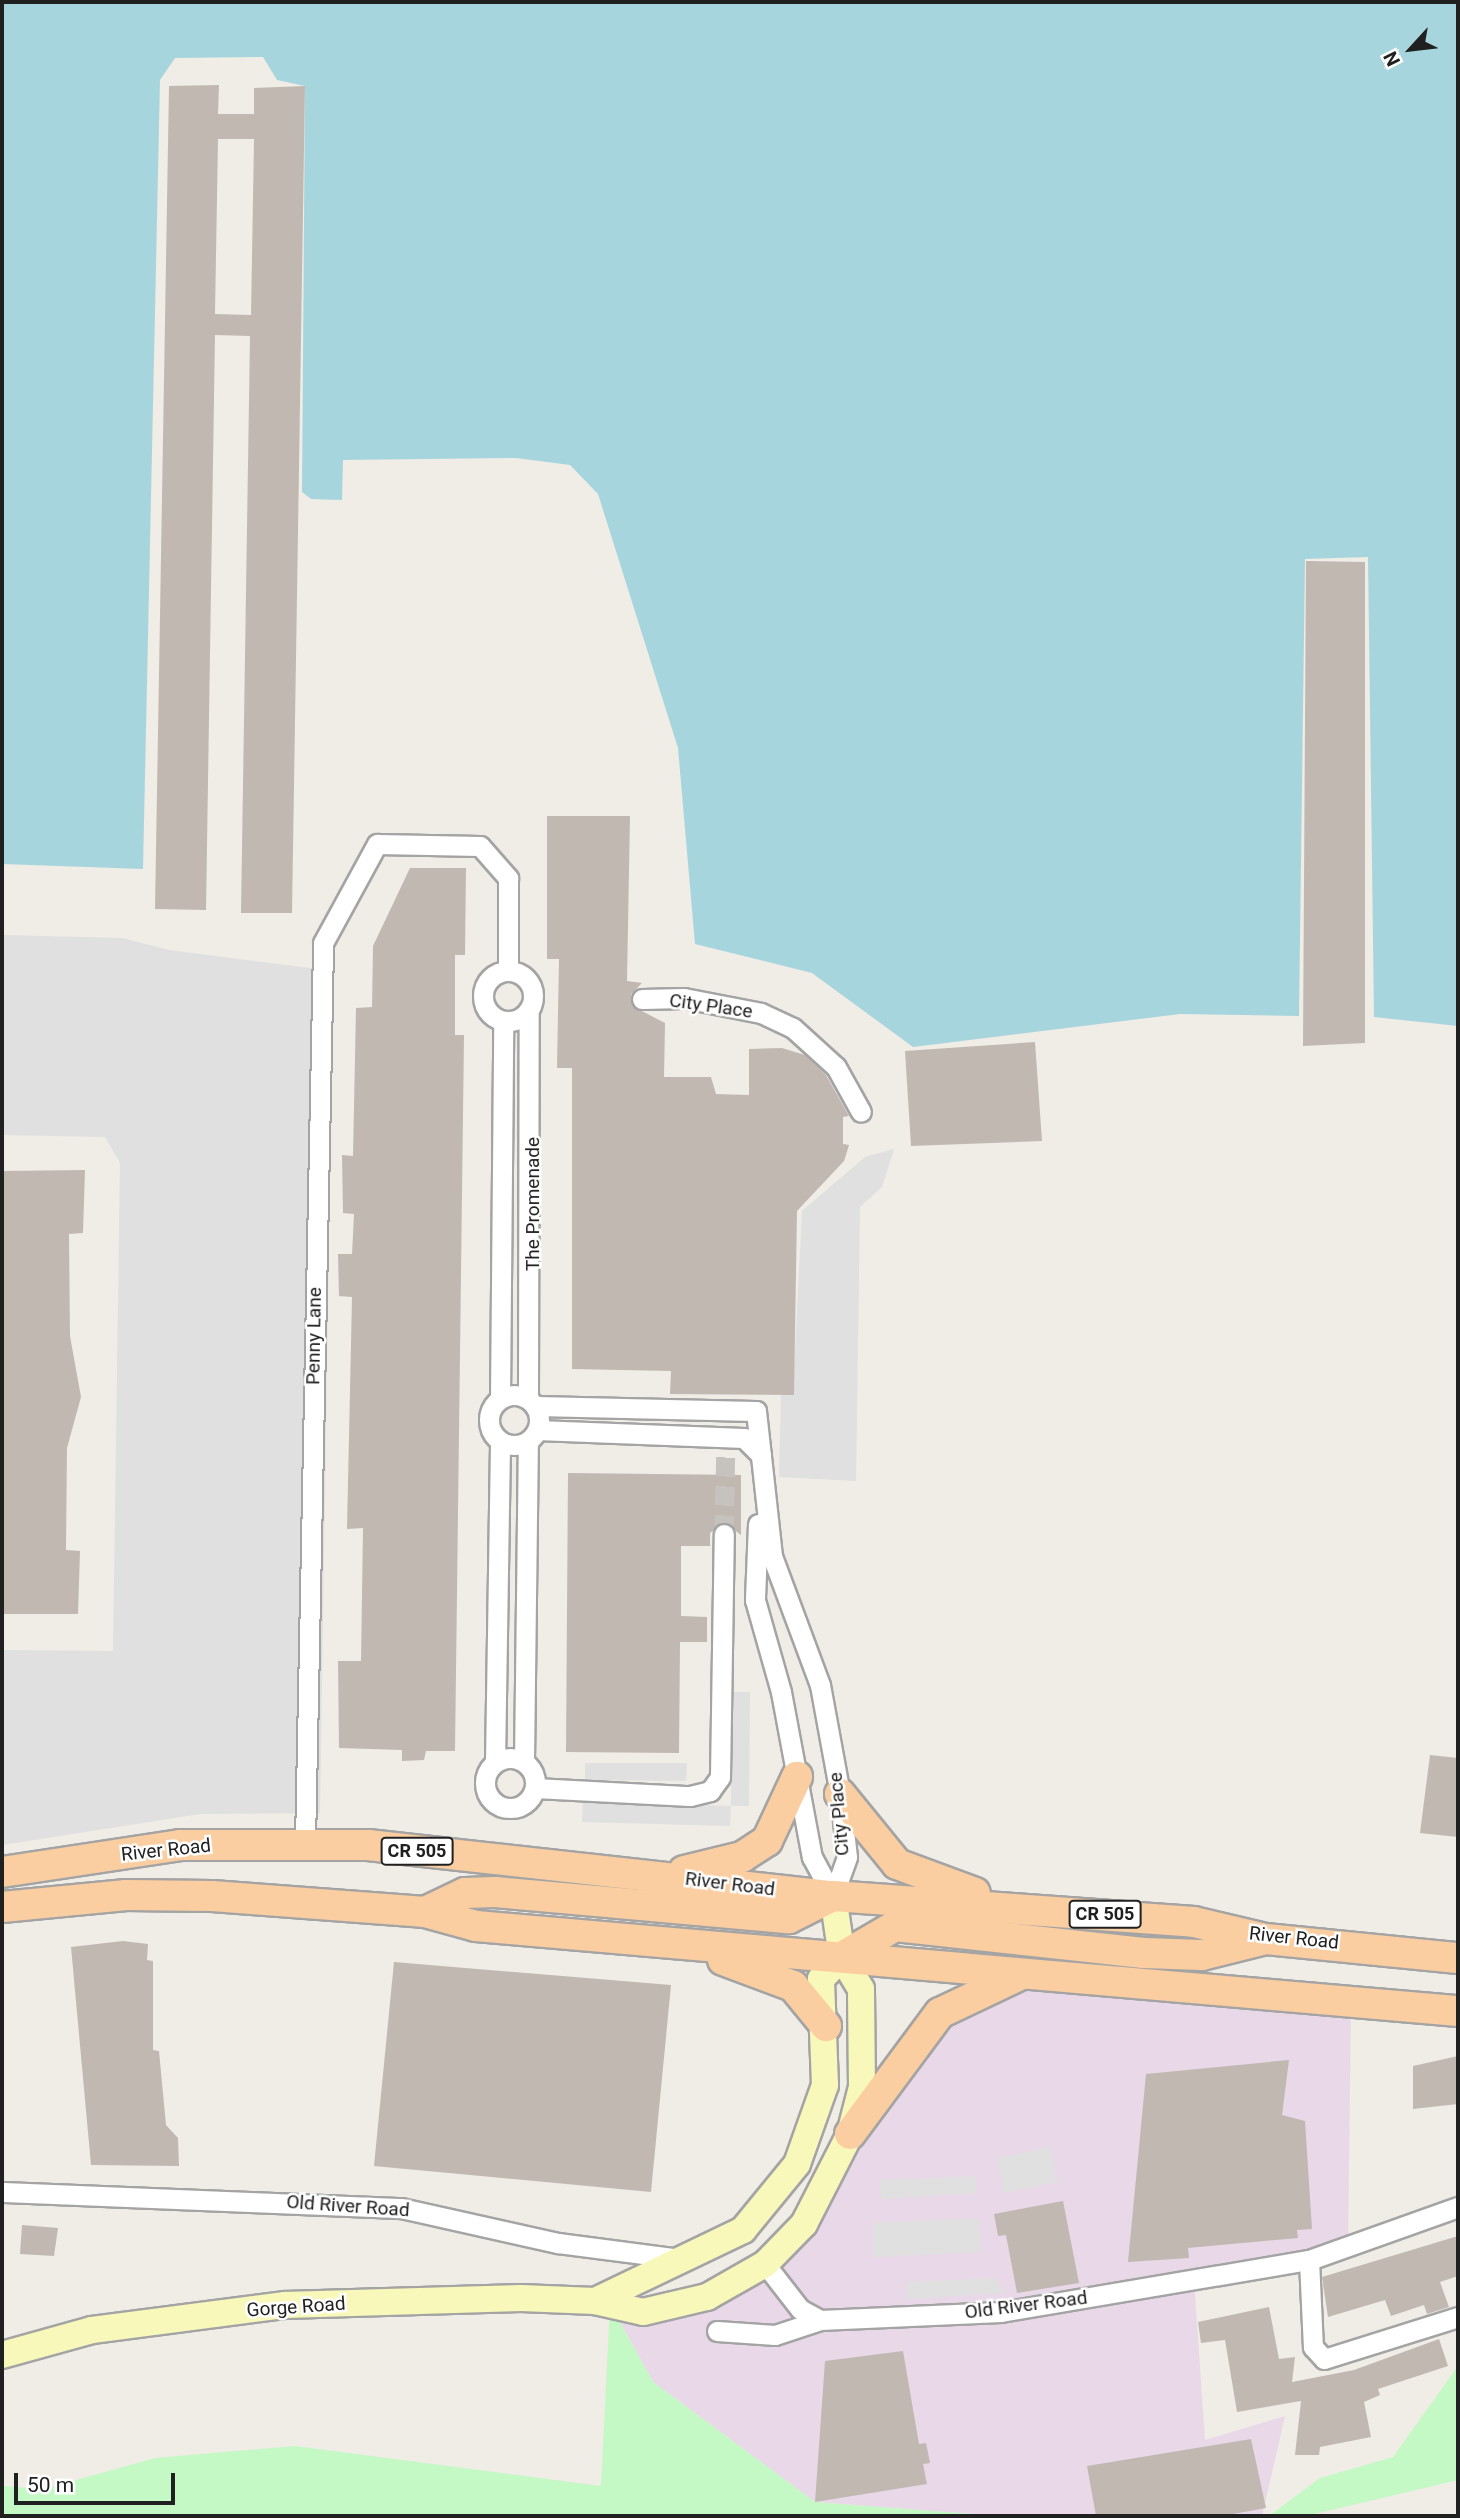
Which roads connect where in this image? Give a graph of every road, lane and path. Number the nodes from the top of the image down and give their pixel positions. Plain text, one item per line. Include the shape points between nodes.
1 (508, 970) junction
2 (642, 999) dead end
3 (529, 1010) junction
4 (503, 1021) junction
5 (861, 1112) dead end
6 (500, 1399) junction
7 (532, 1403) junction
8 (533, 1436) junction
9 (500, 1442) junction
10 (761, 1455) junction
11 (762, 1506) junction
12 (724, 1534) tunnel mouth
13 (495, 1762) junction
14 (524, 1762) junction
15 (797, 1777) junction
16 (535, 1788) junction
17 (840, 1794) junction
18 (305, 1843) junction
19 (2, 1872) edge
20 (662, 1876) junction
21 (833, 1896) junction
22 (2, 1907) edge
23 (1030, 1908) junction
24 (425, 1912) junction
25 (1266, 1939) junction
26 (659, 1940) junction
27 (842, 1957) junction
28 (1458, 1958) edge
29 (1024, 1974) junction
30 (1458, 2011) edge
31 (826, 2026) junction
32 (850, 2134) junction
33 (2, 2192) edge
34 (1458, 2207) edge
35 (690, 2260) junction
36 (1309, 2260) junction
37 (765, 2264) junction
38 (595, 2301) junction
39 (1458, 2317) edge
40 (820, 2320) junction
41 (717, 2331) dead end
42 (2, 2355) edge

1 - 3 street via 532,988
1 - 4 street via 492,975 483,988 488,1013
1 - 18 street, Penny Lane via 508,878 497,860 480,846 377,844 323,943
2 - 5 street, City Place via 684,998 761,1013 793,1028 836,1066
3 - 4 street
3 - 7 street, The Promenade
4 - 6 street, The Promenade
6 - 7 street
6 - 9 street, The Promenade via 489,1426
7 - 8 street, The Promenade
7 - 10 street, City Place via 756,1411
8 - 9 street
8 - 10 street via 744,1438
8 - 14 street
9 - 13 street
10 - 11 street, City Place
11 - 15 street, City Place via 755,1600
11 - 17 street, City Place via 780,1581 820,1685
12 - 16 street via 720,1777 710,1791 690,1796
13 - 14 street
13 - 16 street via 485,1788 496,1804 524,1804
14 - 16 street
15 - 20 main road via 767,1841 743,1857
15 - 21 street, City Place via 812,1857
17 - 21 street, City Place via 847,1857
17 - 23 main road via 897,1864
18 - 19 main road, River Road / CR 505 via 180,1845
18 - 20 main road, River Road / CR 505
20 - 21 main road, River Road / CR 505
21 - 23 main road, River Road / CR 505
21 - 24 main road via 789,1917 495,1892 465,1894
21 - 27 main road, Gorge Road
22 - 24 main road via 126,1895
23 - 25 main road, River Road / CR 505 via 1194,1922
24 - 26 main road via 476,1926
25 - 27 main road via 1202,1955 1144,1953 895,1926
25 - 28 main road, River Road / CR 505
26 - 27 main road
26 - 31 main road via 763,1970 793,1986
27 - 29 main road
27 - 31 main road via 821,1979
27 - 32 main road, Gorge Road via 861,1989 864,2051
29 - 30 main road
29 - 32 main road via 940,2013
31 - 35 main road via 825,2085 797,2164 743,2230
32 - 37 main road, Gorge Road via 826,2190
33 - 35 street, Old River Road via 401,2207 558,2243
34 - 36 street
35 - 38 main road via 634,2277
36 - 39 street via 1312,2347 1324,2359
36 - 40 street, Old River Road via 1001,2312
37 - 38 main road, Gorge Road via 707,2297 643,2312
37 - 40 street via 800,2309
38 - 42 main road, Gorge Road via 285,2305 92,2330
40 - 41 street, Old River Road via 775,2335

